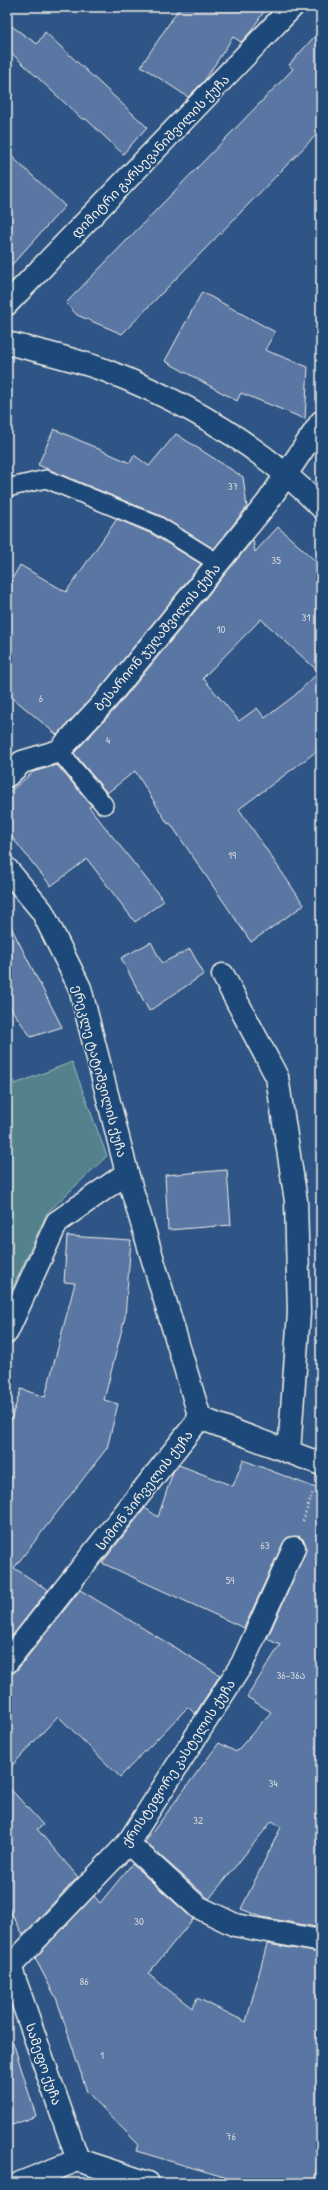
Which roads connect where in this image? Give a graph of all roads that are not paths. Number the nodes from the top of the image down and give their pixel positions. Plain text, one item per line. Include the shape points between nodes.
1 (292, 7) edge
2 (7, 304) edge
3 (7, 343) edge
4 (321, 422) edge
5 (286, 473) junction
6 (7, 488) edge
7 (321, 507) edge
8 (218, 563) junction
9 (59, 751) junction
10 (7, 776) edge
11 (104, 806) dead end
12 (7, 870) edge
13 (223, 975) dead end
14 (126, 1173) junction
15 (7, 1332) edge
16 (200, 1418) junction
17 (289, 1452) junction
18 (318, 1474) edge
19 (294, 1548) road end
20 (7, 1662) edge
21 (128, 1843) junction
22 (321, 1941) edge
23 (9, 1970) edge
24 (78, 2160) junction
25 (20, 2183) edge
26 (148, 2183) edge

1 - 2 street, დიმიტრი გარსევანიშვილის ქუჩა
3 - 5 street via 106,371 153,392 200,414
4 - 5 street, ბესარიონ ჯუღაშვილის ქუჩა
5 - 7 street
5 - 8 street, ბესარიონ ჯუღაშვილის ქუჩა via 267,503
6 - 8 lane via 46,479 157,525
8 - 9 street, ბესარიონ ჯუღაშვილის ქუჩა via 106,700
9 - 10 street via 22,762
9 - 11 lane
12 - 14 street, ერეკლე ტატიშვილის ქუჩა via 42,911 80,988
13 - 17 street via 277,1077 296,1201 298,1313
14 - 15 street, ერეკლე ტატიშვილის ქუჩა via 57,1222
14 - 16 street, ერეკლე ტატიშვილის ქუჩა
16 - 17 street, სიმონ პირველის ქუჩა
16 - 20 street, სიმონ პირველის ქუჩა
17 - 18 street, სიმონ პირველის ქუჩა
19 - 21 street, ქრისტეფორე კასტელის ქუჩა via 242,1664
21 - 22 street via 198,1907 235,1925
21 - 23 street, ქრისტეფორე კასტელის ქუჩა
23 - 24 street, სამეფო ქუჩა
24 - 25 street
24 - 26 street

